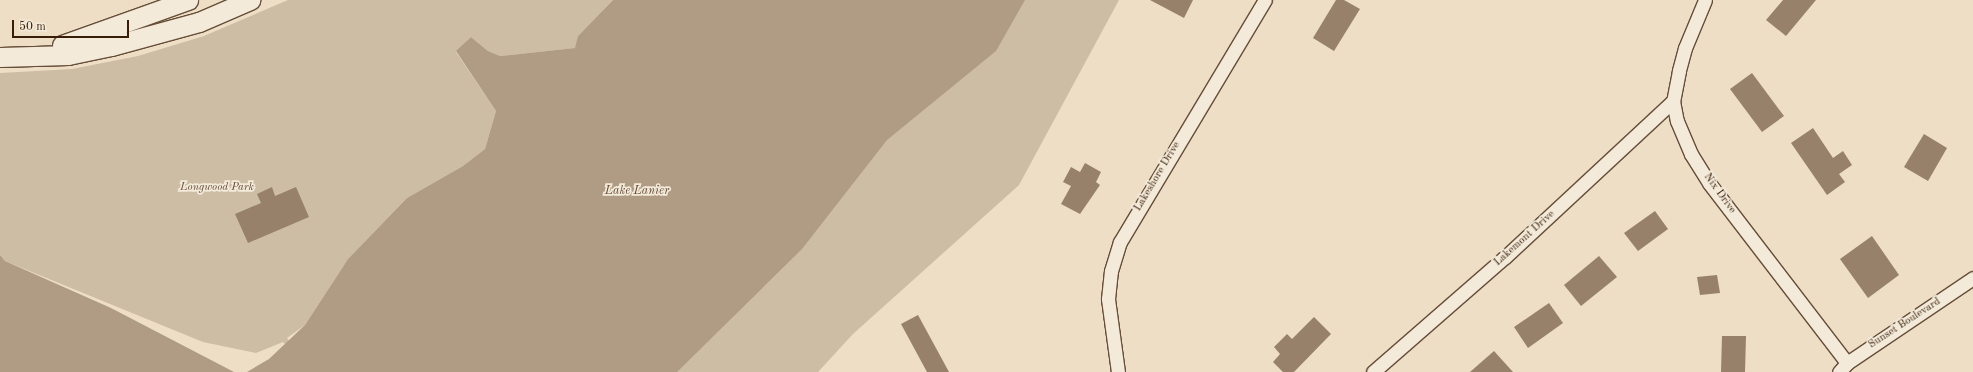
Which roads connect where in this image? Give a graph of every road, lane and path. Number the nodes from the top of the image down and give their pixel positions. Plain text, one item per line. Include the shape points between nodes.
1 (188, 0) edge
2 (250, 0) edge
3 (1265, 0) edge
4 (1705, 0) edge
5 (0, 57) edge
6 (27, 57) junction
7 (1674, 101) junction
8 (1973, 278) edge
9 (1843, 367) edge
10 (1118, 372) edge
11 (1373, 372) edge

1 - 6 street
2 - 6 street via 157,36 68,55
3 - 10 street, Lakeshore Drive via 1142,201 1120,242 1111,271 1108,299
4 - 7 street, Nix Drive via 1685,48
5 - 6 street
7 - 9 street, Nix Drive via 1677,121 1691,154 1709,183
7 - 11 street, Lakemont Drive via 1505,257
8 - 9 street, Sunset Boulevard

